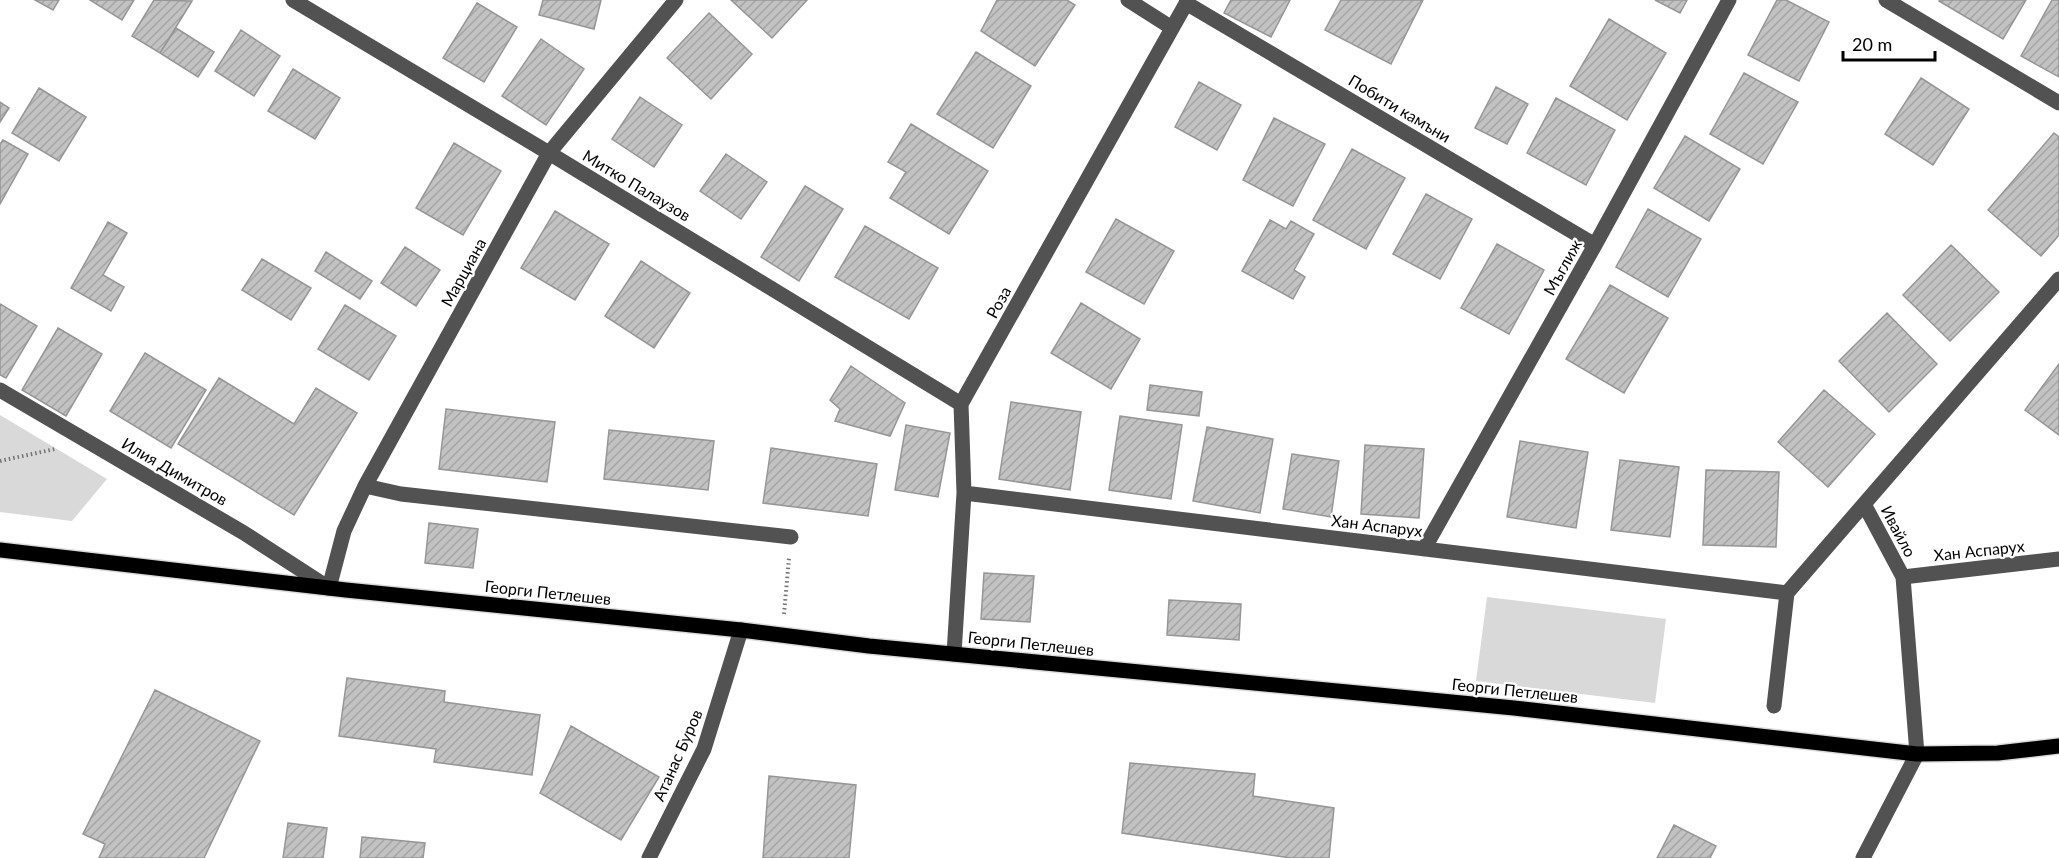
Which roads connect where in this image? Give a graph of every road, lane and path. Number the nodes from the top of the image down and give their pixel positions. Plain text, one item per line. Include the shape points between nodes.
1 (293, 0) edge
2 (676, 0) edge
3 (1128, 0) edge
4 (1729, 0) edge
5 (1187, 1) edge
6 (1894, 2) edge
7 (1172, 28) junction
8 (2059, 103) edge
9 (549, 153) junction
10 (1595, 245) junction
11 (2059, 279) edge
12 (0, 390) edge
13 (961, 404) junction
14 (90, 442) junction
15 (0, 461) edge
16 (365, 486) junction
17 (964, 494) junction
18 (1864, 504) junction
19 (791, 537) joint
20 (1424, 549) junction
21 (0, 550) edge
22 (2059, 559) edge
23 (1903, 577) junction
24 (329, 588) junction
25 (1786, 593) junction
26 (741, 630) junction
27 (783, 635) junction
28 (954, 654) junction
29 (1774, 706) dead end
30 (2059, 746) edge
31 (1917, 754) junction
32 (649, 858) edge
33 (1863, 858) edge

1 - 9 street, Митко Палаузов
2 - 9 street, Марциана
3 - 7 street
4 - 10 street, Мъглиж
5 - 7 street, Роза
5 - 10 street, Побити камъни
6 - 8 street
7 - 13 street, Роза
9 - 13 street, Митко Палаузов
9 - 16 street, Марциана
10 - 20 street, Мъглиж
11 - 18 street, Ивайло
12 - 14 street, Илия Димитров
13 - 17 street
14 - 15 path
14 - 24 street, Илия Димитров
16 - 19 street via 401,495
16 - 24 street, Марциана via 344,531
17 - 20 street, Хан Аспарух
17 - 28 street
18 - 23 street, Ивайло
18 - 25 street
19 - 27 path
20 - 25 street, Хан Аспарух
21 - 24 main road, Георги Петлешев
22 - 23 street, Хан Аспарух
23 - 31 street, Ивайло
24 - 26 main road, Георги Петлешев
25 - 29 street
26 - 27 main road, Георги Петлешев
26 - 32 street, Атанас Буров via 704,749
27 - 28 main road, Георги Петлешев
28 - 31 main road, Георги Петлешев via 1514,708
30 - 31 main road, Георги Петлешев via 1998,753
31 - 33 street

